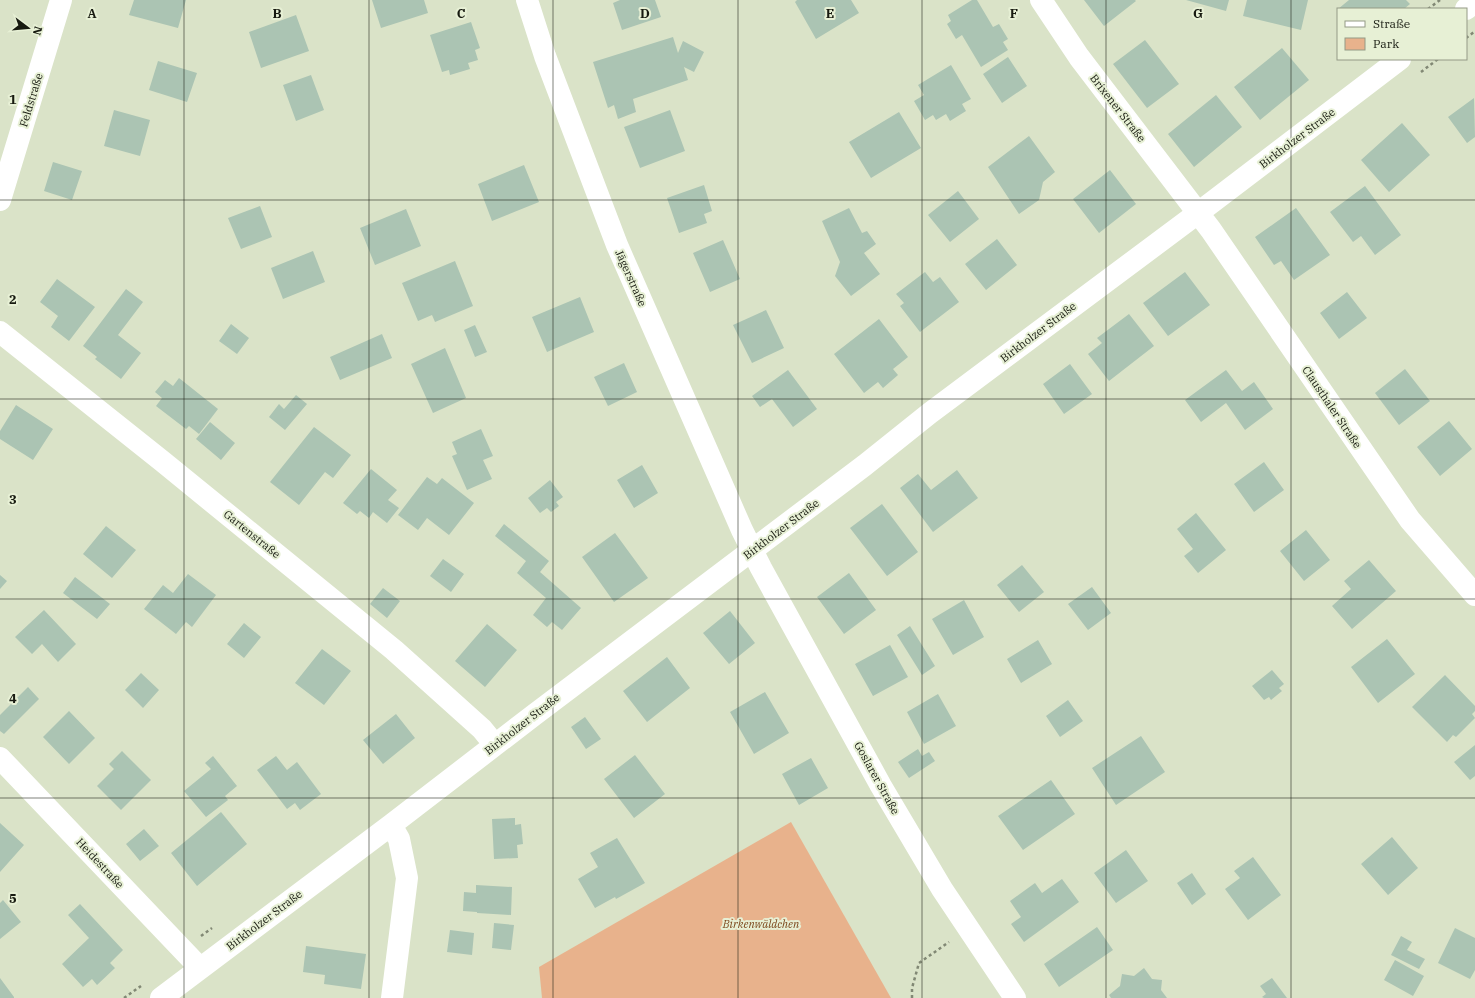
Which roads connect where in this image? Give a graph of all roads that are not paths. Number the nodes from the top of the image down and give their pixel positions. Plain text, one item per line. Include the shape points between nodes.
1 (61, 0) edge
2 (526, 0) edge
3 (1041, 0) edge
4 (1475, 2) edge
5 (1467, 8) edge
6 (1399, 60) edge
7 (0, 200) edge
8 (1198, 213) junction
9 (0, 332) edge
10 (752, 550) junction
11 (1475, 595) edge
12 (495, 745) junction
13 (0, 758) edge
14 (391, 825) junction
15 (200, 968) junction
16 (161, 998) edge
17 (392, 998) edge
18 (1015, 998) edge

1 - 7 street, Feldstraße
2 - 10 street, Jägerstraße via 617,245
3 - 8 street, Brixener Straße via 1079,57
4 - 5 street
6 - 8 street, Birkholzer Straße
8 - 10 street, Birkholzer Straße
8 - 11 street, Clausthaler Straße via 1410,520
9 - 12 street, Gartenstraße via 394,650 482,729
10 - 12 street, Birkholzer Straße
10 - 18 street, Goslarer Straße via 881,786 942,889
12 - 14 street, Birkholzer Straße
13 - 15 street, Heidestraße
14 - 15 street, Birkholzer Straße
14 - 17 street via 399,839 408,878
15 - 16 street, Birkholzer Straße

